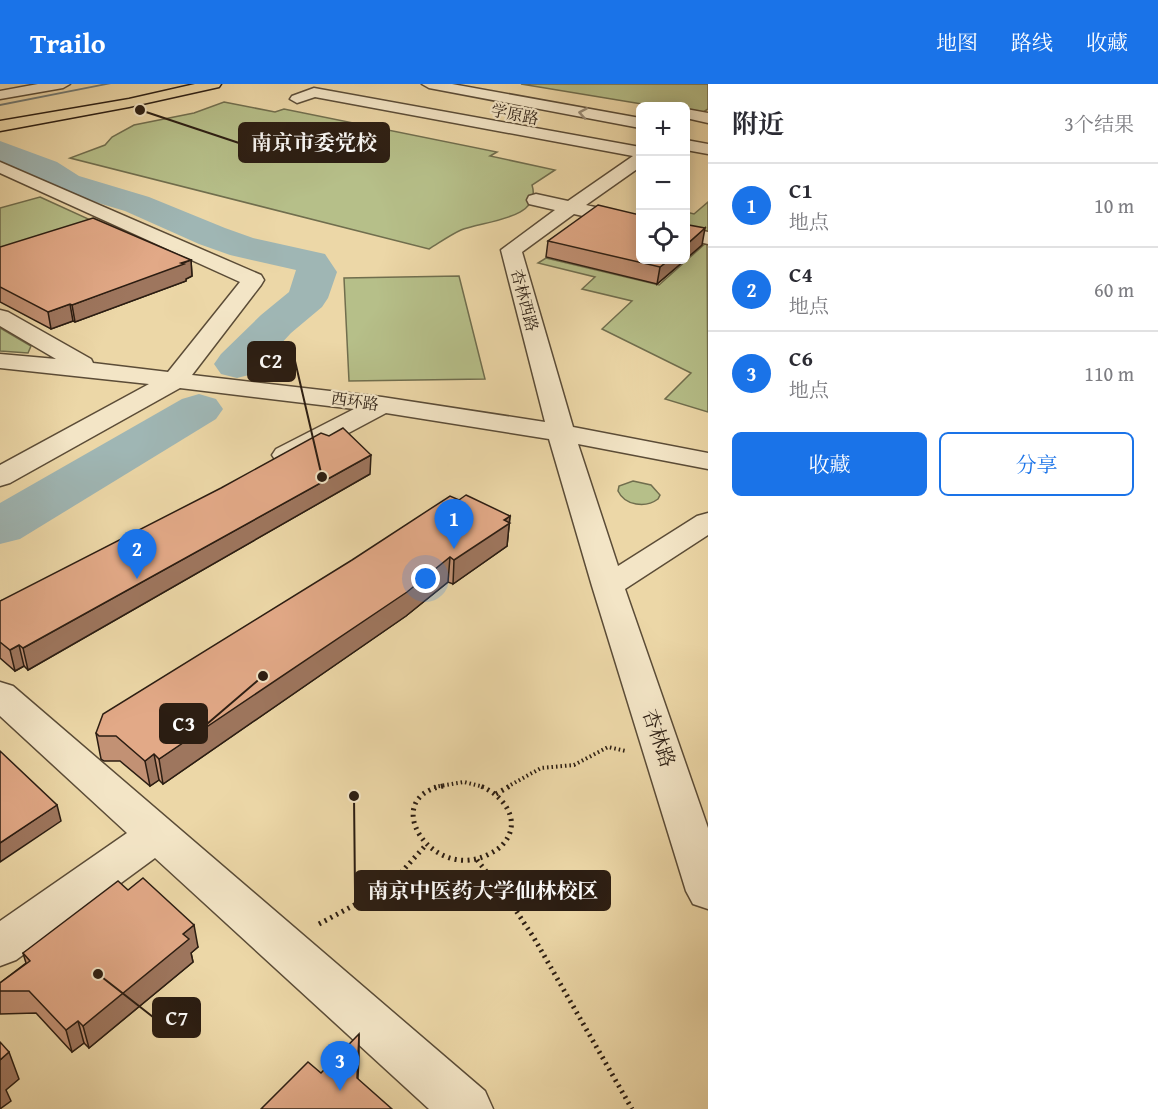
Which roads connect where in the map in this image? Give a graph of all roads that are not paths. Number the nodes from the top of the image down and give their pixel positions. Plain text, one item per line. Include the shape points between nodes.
1 (63, 84) edge
2 (189, 84) edge
3 (214, 84) edge
4 (355, 84) edge
5 (429, 84) edge
6 (503, 84) edge
7 (0, 95) edge
8 (583, 97) dead end
9 (297, 99) dead end
10 (690, 115) edge
11 (708, 118) edge
12 (0, 120) edge
13 (636, 122) edge
14 (0, 126) edge
15 (690, 132) edge
16 (708, 135) edge
17 (636, 136) edge
18 (690, 146) edge
19 (708, 149) edge
20 (636, 151) edge
21 (690, 161) edge
22 (636, 162) edge
23 (708, 163) edge
24 (0, 167) edge
25 (536, 200) dead end
26 (571, 208) junction
27 (115, 218) junction
28 (636, 222) edge
29 (84, 228) edge
30 (690, 234) edge
31 (708, 238) edge
32 (0, 317) edge
33 (0, 362) edge
34 (91, 370) junction
35 (174, 381) junction
36 (382, 405) junction
37 (561, 433) junction
38 (708, 462) edge
39 (266, 466) edge
40 (0, 477) edge
41 (703, 534) edge
42 (608, 586) junction
43 (0, 694) edge
44 (670, 772) junction
45 (708, 805) edge
46 (157, 834) junction
47 (708, 891) edge
48 (0, 946) edge
49 (467, 1109) edge

1 - 7 street
2 - 12 main road
3 - 14 main road
4 - 17 street, 学原路
13 -> 5 street, 学原路
6 - 8 street
9 - 20 street via 323,93
10 - 11 street
15 - 16 street
18 - 19 street
21 - 23 street
22 - 26 street, 杏林西路
24 - 27 street
25 - 26 street
26 - 28 street
26 - 37 street, 杏林西路 via 511,250
27 - 29 street
27 - 35 street via 253,280
30 - 31 street
32 - 34 street
33 - 34 street, 西环路
34 - 35 street, 西环路
35 - 36 street, 西环路
35 - 40 street
36 - 37 street, 西环路
36 - 39 street
37 - 38 street, 西环路
37 - 42 street, 杏林路
41 - 42 street
42 - 44 street, 杏林路
43 - 46 street
44 - 45 street
44 - 47 street, 杏林路
46 - 48 street
46 - 49 street

